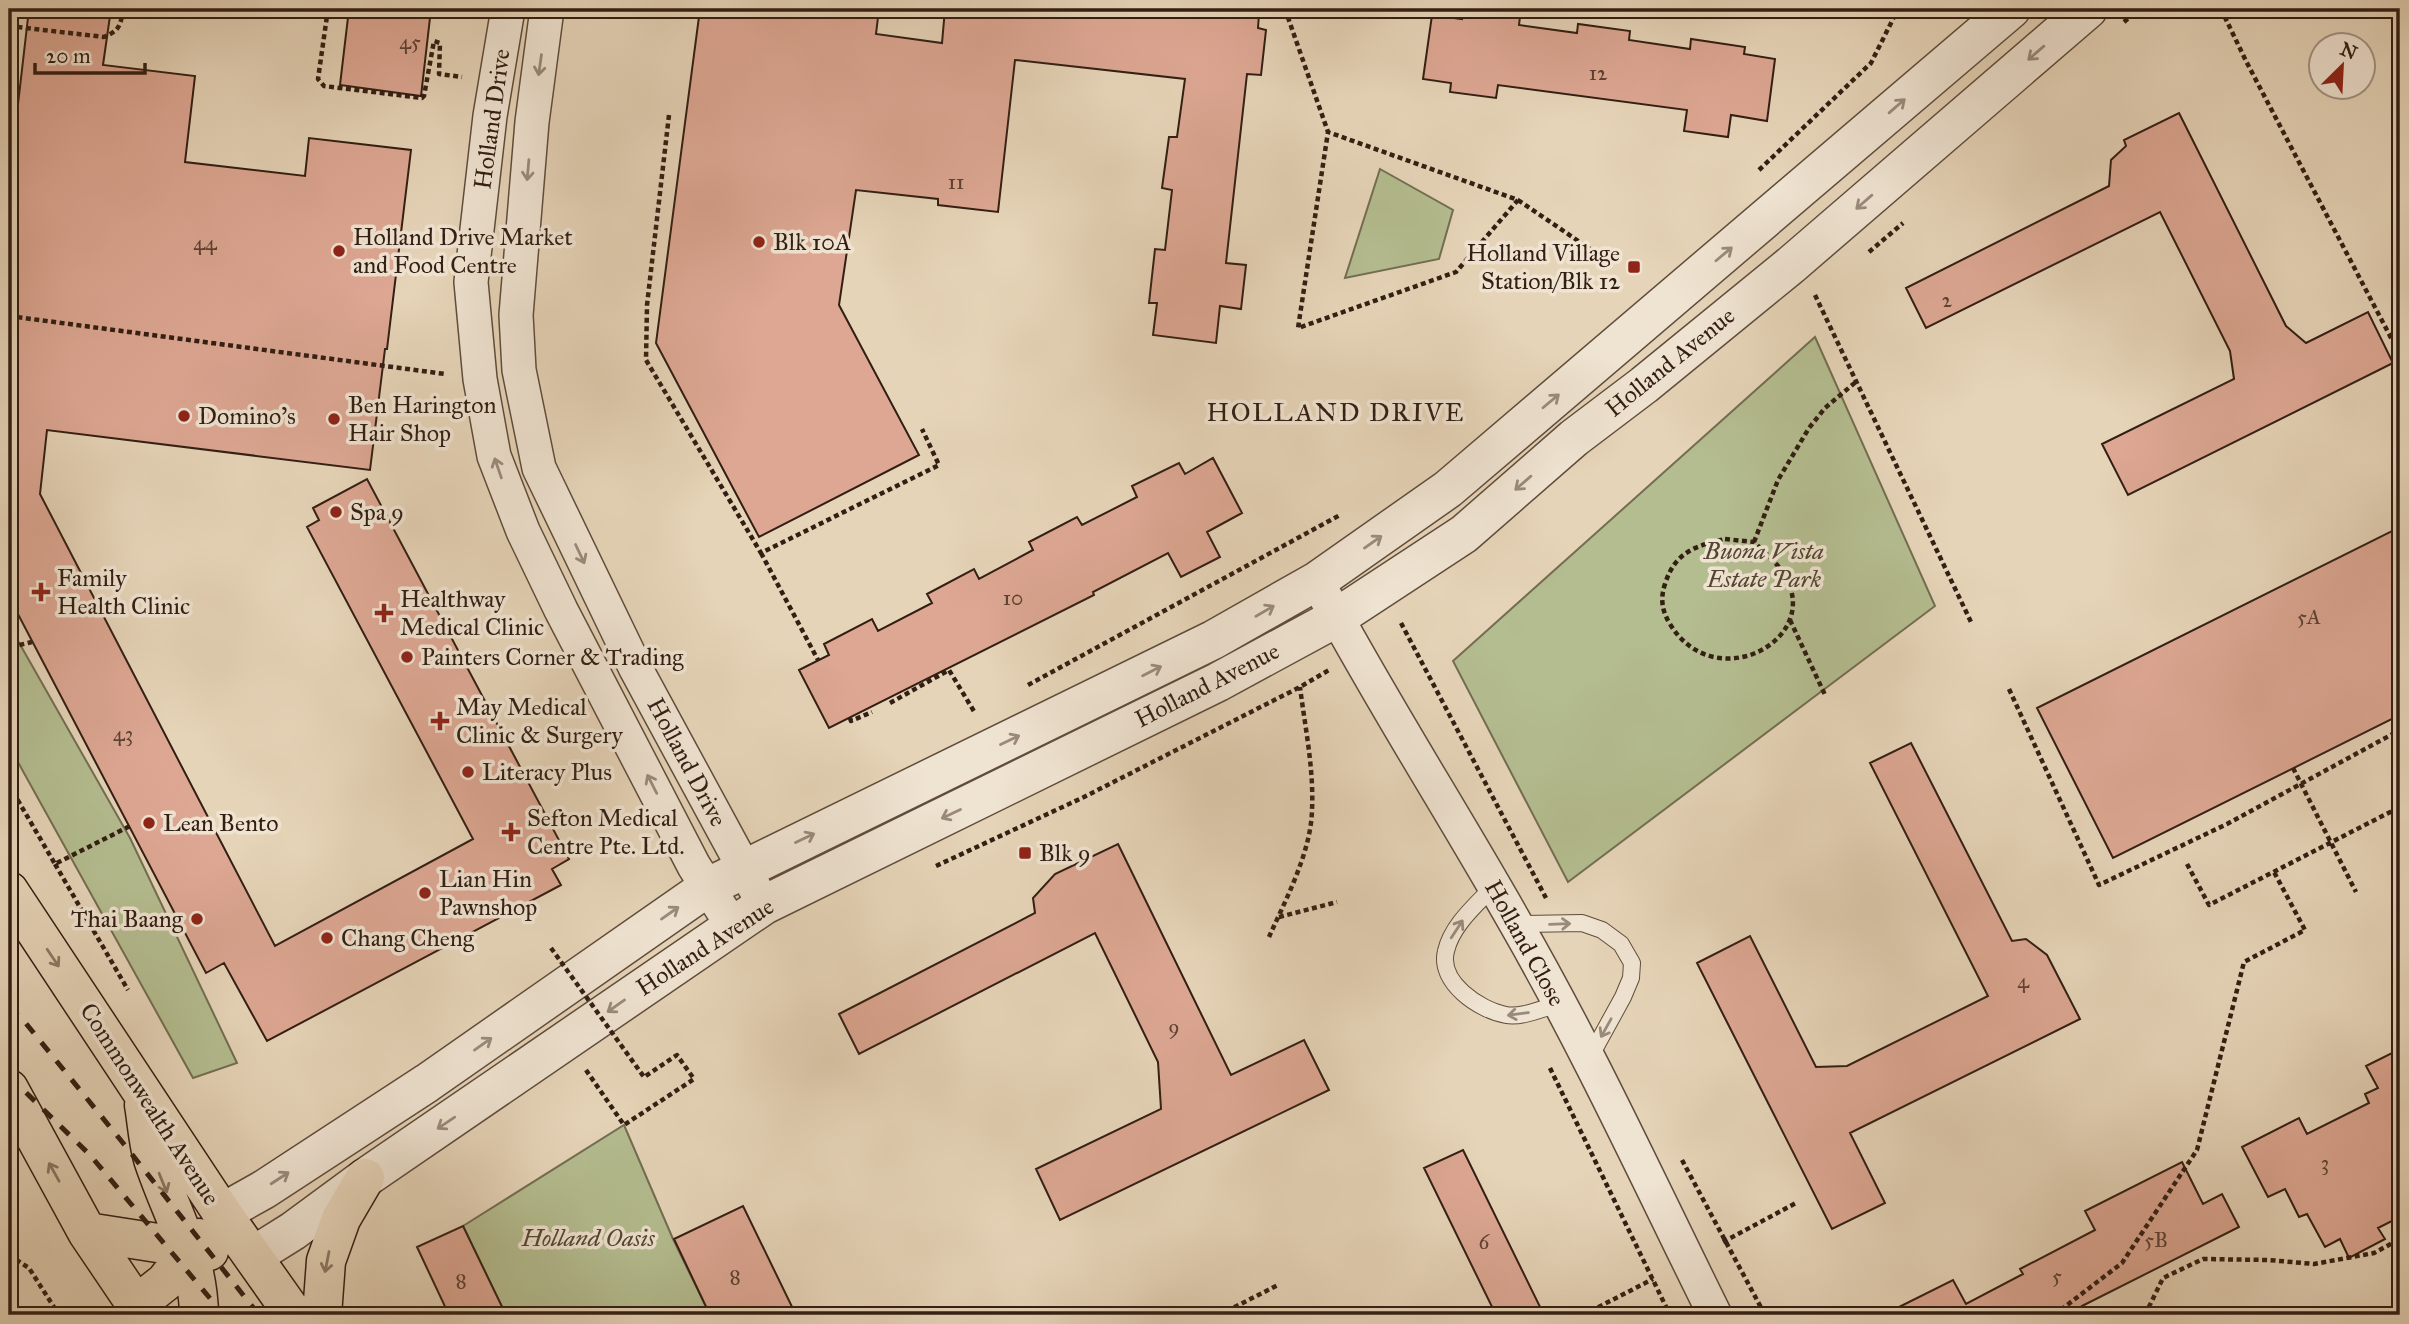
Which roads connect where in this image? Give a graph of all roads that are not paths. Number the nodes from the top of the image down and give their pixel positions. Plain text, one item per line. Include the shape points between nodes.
1 (508, 9) edge
2 (547, 9) edge
3 (2011, 9) edge
4 (2088, 9) edge
5 (1317, 581) junction
6 (1336, 618) junction
7 (1099, 718) junction
8 (743, 868) junction
9 (1493, 886) junction
10 (708, 887) junction
11 (9, 891) edge
12 (764, 905) junction
13 (732, 925) junction
14 (1517, 925) junction
15 (1559, 1004) junction
16 (1589, 1059) junction
17 (9, 1089) edge
18 (143, 1093) junction
19 (365, 1178) junction
20 (222, 1213) junction
21 (87, 1232) junction
22 (189, 1249) junction
23 (253, 1256) junction
24 (133, 1312) edge
25 (199, 1315) edge
26 (294, 1315) edge
27 (322, 1315) edge
28 (1714, 1315) edge

10 -> 1 street, Holland Drive via 561,610 494,456 480,379 471,282
2 -> 8 street, Holland Drive via 532,122 516,315 519,370 539,468 636,668
5 -> 3 street, Holland Avenue via 1448,489
4 -> 6 street, Holland Avenue via 1791,265 1574,438 1464,534
5 - 6 street, Holland Close
7 -> 5 street, Holland Avenue via 1213,640
6 - 7 street, Holland Avenue via 1218,682
6 - 9 street, Holland Close
8 -> 7 street, Holland Avenue
7 -> 12 street, Holland Avenue via 1033,774
8 - 10 street, Holland Avenue
8 - 12 street, Holland Drive
9 - 14 street, Holland Close
15 -> 9 lane via 1508,1016 1478,1005 1451,982 1445,954 1452,934
10 - 13 street, Holland Drive
20 -> 10 street, Holland Avenue via 427,1083
11 -> 18 main road, Commonwealth Avenue
12 - 13 street, Holland Avenue
13 -> 19 street, Holland Avenue
14 - 15 street, Holland Close
14 -> 16 lane via 1582,923 1621,944 1632,963 1623,997
15 - 16 street, Holland Close
16 - 28 street, Holland Close
21 -> 17 main road
18 - 20 main road, Commonwealth Avenue
18 -> 22 main road via 152,1157
19 - 23 street, Holland Avenue
19 -> 27 main road via 341,1219 326,1261
20 - 22 main road
20 - 23 main road, Commonwealth Avenue
21 - 22 main road
21 - 24 main road
22 - 23 main road
22 - 24 main road via 165,1282
22 - 25 main road
23 - 26 main road, Commonwealth Avenue

